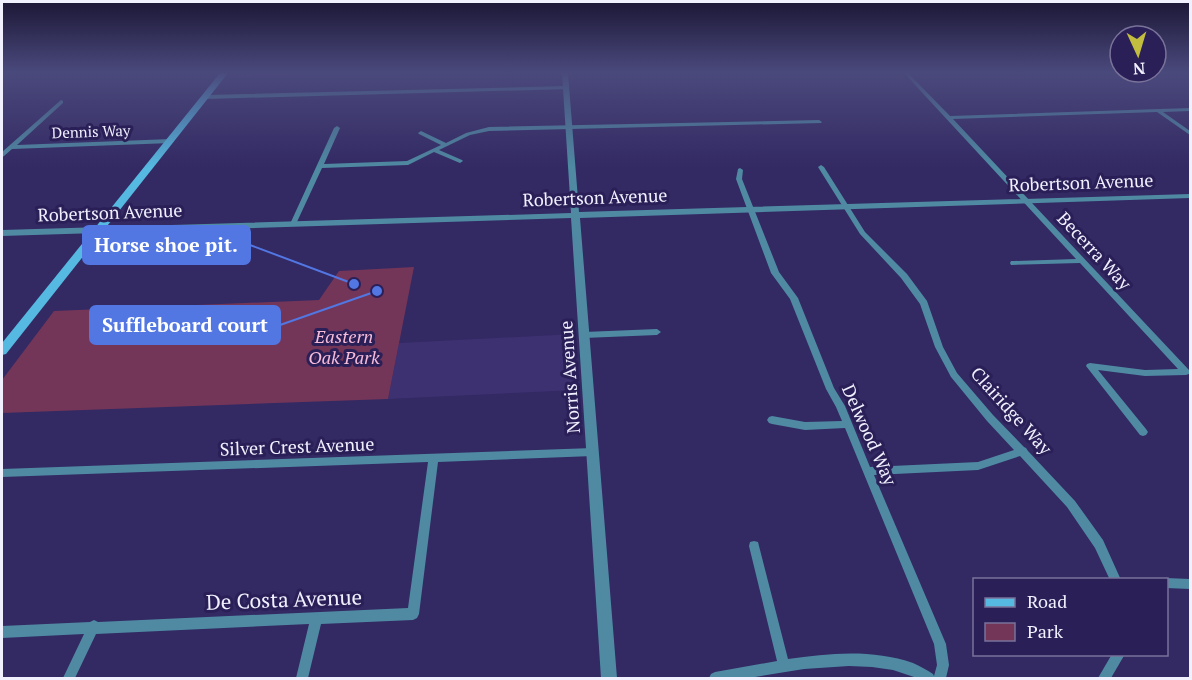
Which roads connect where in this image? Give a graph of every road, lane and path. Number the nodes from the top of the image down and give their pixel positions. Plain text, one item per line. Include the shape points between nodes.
1 (58, 105) edge
2 (200, 105) edge
3 (567, 105) edge
4 (936, 105) edge
5 (1191, 109) edge
6 (1160, 112) junction
7 (948, 118) junction
8 (819, 122) dead end
9 (337, 128) dead end
10 (569, 128) junction
11 (421, 133) dead end
12 (1191, 133) edge
13 (171, 141) junction
14 (446, 145) junction
15 (11, 147) junction
16 (436, 151) junction
17 (2, 155) edge
18 (460, 161) dead end
19 (319, 166) junction
20 (821, 167) dead end
21 (740, 170) dead end
22 (1191, 196) edge
23 (1026, 201) junction
24 (845, 207) junction
25 (751, 210) junction
26 (575, 215) junction
27 (293, 224) junction
28 (98, 230) junction
29 (2, 234) edge
30 (1082, 261) junction
31 (1014, 263) dead end
32 (657, 332) dead end
33 (584, 335) junction
34 (2, 351) edge
35 (771, 420) dead end
36 (848, 424) junction
37 (1143, 432) dead end
38 (592, 452) junction
39 (1023, 452) junction
40 (433, 460) junction
41 (868, 471) junction
42 (2, 473) edge
43 (754, 546) dead end
44 (1114, 578) edge
45 (1168, 583) edge
46 (1191, 584) edge
47 (316, 620) junction
48 (94, 626) junction
49 (2, 632) edge
50 (1118, 656) edge
51 (784, 666) junction
52 (69, 678) edge
53 (302, 678) edge
54 (609, 678) edge
55 (715, 678) edge
56 (929, 678) edge
57 (940, 678) edge
58 (1104, 678) edge

1 - 15 street
2 - 13 main road
3 - 10 street, Norris Avenue
4 - 7 street, Becerra Way
5 - 6 street
6 - 7 street
6 - 12 street
7 - 23 street, Becerra Way
8 - 10 street
9 - 19 street
10 - 14 street via 484,129
10 - 26 street, Norris Avenue
11 - 14 street
13 - 15 street, Dennis Way
13 - 28 main road
14 - 16 street
15 - 17 street
16 - 18 street
16 - 19 street via 403,164
19 - 27 street
20 - 24 street, Clairidge Way
21 - 25 street, Delwood Way via 739,178
22 - 23 street, Robertson Avenue
23 - 24 street, Robertson Avenue
23 - 30 street, Becerra Way
24 - 25 street, Robertson Avenue
24 - 39 street, Clairidge Way via 862,233 923,301 939,348 954,375
25 - 26 street, Robertson Avenue
25 - 36 street, Delwood Way via 775,273 794,298
26 - 27 street, Robertson Avenue
26 - 33 street, Norris Avenue
27 - 28 street, Robertson Avenue
28 - 29 street, Robertson Avenue
28 - 34 main road
30 - 31 street
30 - 37 street, Becerra Way via 1186,372 1145,373 1090,366
32 - 33 street
33 - 38 street, Norris Avenue
35 - 36 street via 806,426
36 - 41 street, Delwood Way
38 - 40 street, Silver Crest Avenue
38 - 54 street, Norris Avenue
39 - 41 street via 978,466
39 - 44 street, Clairidge Way via 1086,523
40 - 42 street, Silver Crest Avenue
40 - 47 street, De Costa Avenue via 413,614
41 - 57 street, Delwood Way via 940,644
43 - 51 street
45 - 46 street
47 - 48 street, De Costa Avenue
47 - 53 street
48 - 49 street, De Costa Avenue
48 - 52 street
50 - 58 street
51 - 55 street
51 - 56 street via 886,661

